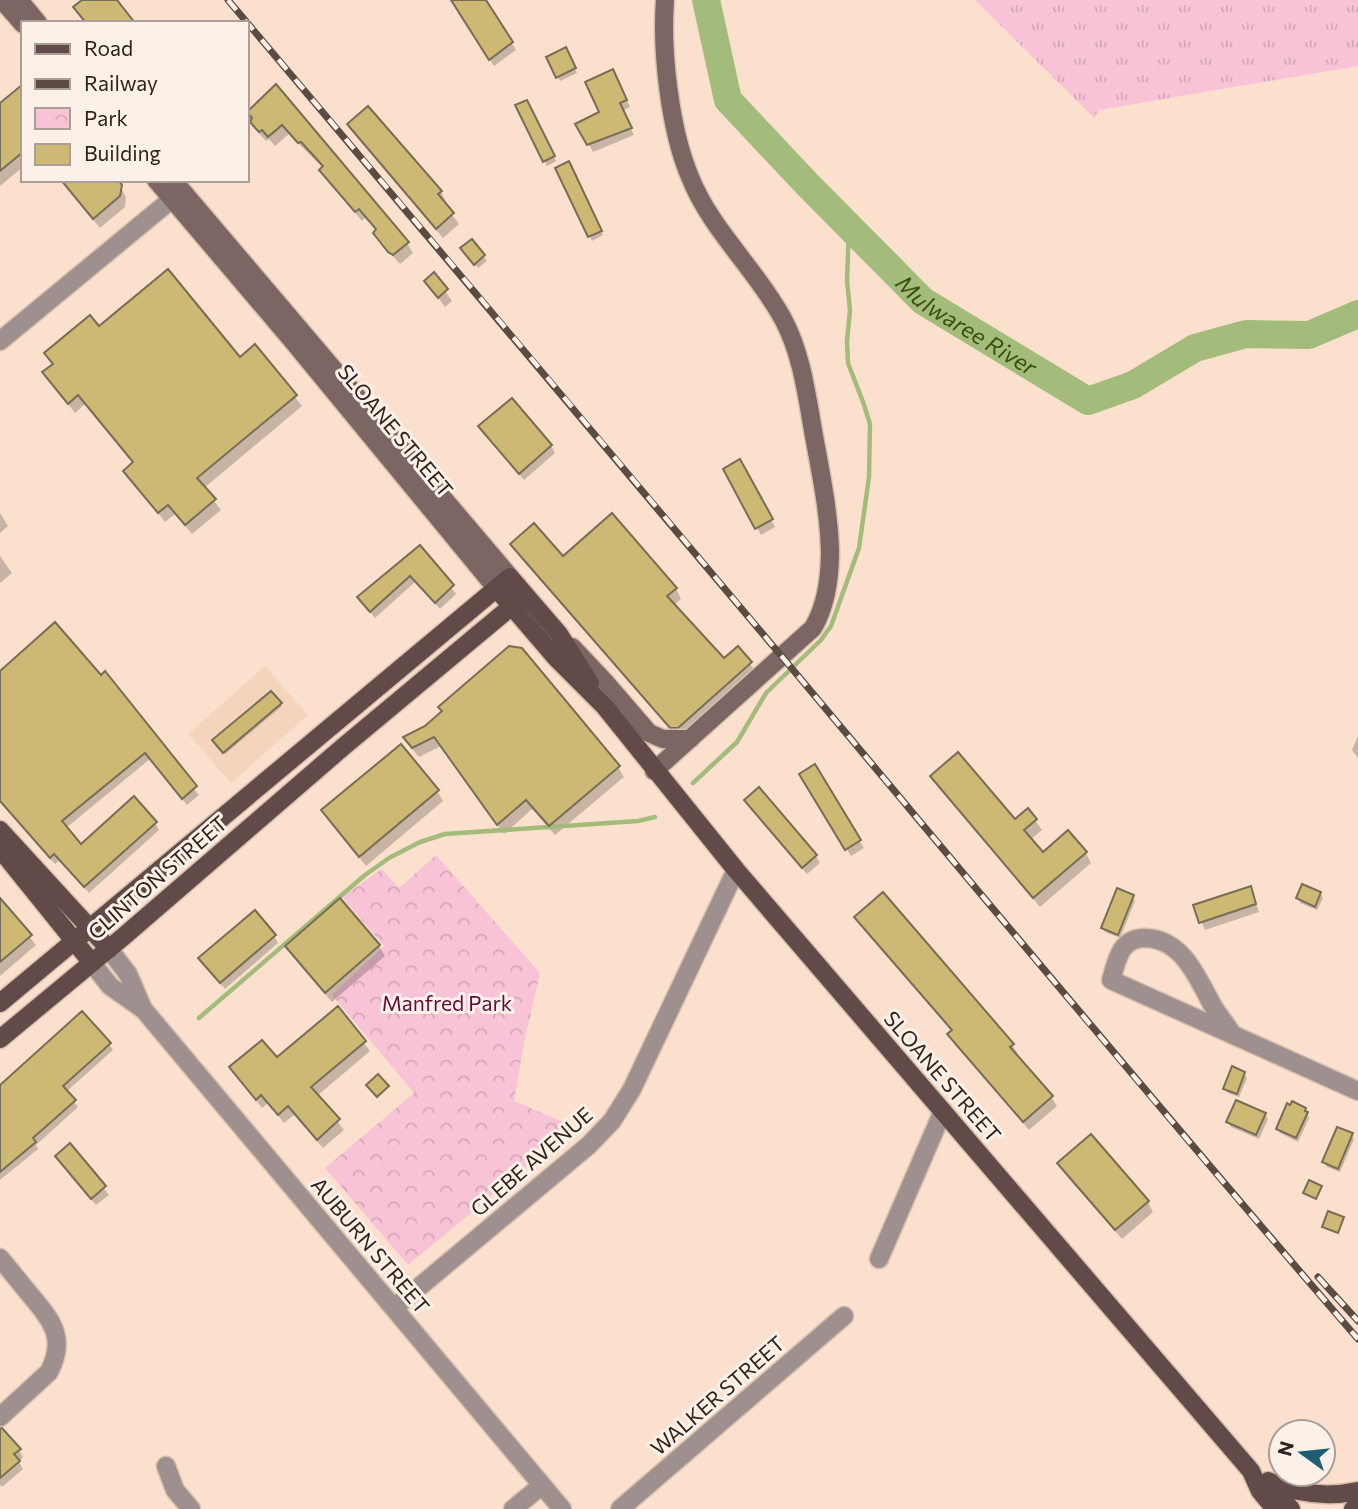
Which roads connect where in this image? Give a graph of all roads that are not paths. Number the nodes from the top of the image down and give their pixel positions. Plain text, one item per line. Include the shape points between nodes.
1 (2, 0) edge
2 (19, 0) edge
3 (665, 0) edge
4 (36, 21) edge
5 (21, 22) edge
6 (158, 182) edge
7 (175, 182) edge
8 (172, 199) junction
9 (0, 341) edge
10 (503, 582) junction
11 (526, 596) junction
12 (511, 607) junction
13 (559, 634) junction
14 (604, 707) junction
15 (327, 729) junction
16 (690, 739) junction
17 (342, 747) junction
18 (654, 771) junction
19 (0, 830) edge
20 (0, 849) edge
21 (736, 870) junction
22 (91, 928) junction
23 (75, 941) junction
24 (109, 949) junction
25 (92, 963) junction
26 (0, 1003) edge
27 (144, 1010) junction
28 (1233, 1035) junction
29 (0, 1040) edge
30 (1358, 1091) edge
31 (943, 1111) junction
32 (0, 1258) edge
33 (879, 1259) dead end
34 (394, 1308) junction
35 (844, 1316) dead end
36 (0, 1417) edge
37 (166, 1466) dead end
38 (1251, 1471) junction
39 (1267, 1480) edge
40 (541, 1486) junction
41 (1274, 1488) edge
42 (1287, 1488) edge
43 (1358, 1491) edge
44 (1358, 1504) edge
45 (191, 1509) edge
46 (513, 1509) edge
47 (562, 1509) edge
48 (620, 1509) edge
49 (1275, 1509) edge
50 (1292, 1509) edge
51 (1353, 1509) edge

1 - 5 street
2 - 4 street
3 - 16 street via 670,93 684,162 699,197 774,303 794,344 820,466 830,552 823,606 813,628
6 - 8 street, SLOANE STREET
7 - 10 street, SLOANE STREET
8 - 9 street
8 - 10 street, SLOANE STREET
10 - 11 main road, SLOANE STREET
10 - 12 main road, SLOANE STREET
10 - 15 main road, CLINTON STREET
11 - 12 main road, CLINTON STREET
11 - 13 main road, SLOANE STREET
12 - 14 main road, SLOANE STREET
12 - 17 main road, CLINTON STREET
13 - 14 main road, SLOANE STREET
13 - 16 street via 649,733 663,739
14 - 18 main road, SLOANE STREET
15 - 17 main road
15 - 22 main road, CLINTON STREET
16 - 18 street
17 - 24 main road, CLINTON STREET
18 - 21 main road, SLOANE STREET
19 - 22 main road, AUBURN STREET
20 - 23 main road, AUBURN STREET
21 - 31 main road, SLOANE STREET
21 - 34 street, GLEBE AVENUE via 632,1089 612,1121 557,1173
22 - 23 main road, CLINTON STREET
22 - 24 main road, AUBURN STREET
23 - 25 main road, AUBURN STREET
23 - 26 main road, CLINTON STREET
24 - 25 main road, CLINTON STREET
24 - 27 street, AUBURN STREET via 128,974
25 - 27 street, AUBURN STREET via 110,986
25 - 29 main road, CLINTON STREET
27 - 34 street, AUBURN STREET
28 - 28 street via 1111,980 1124,945 1153,939 1173,947 1191,966
28 - 30 street
31 - 33 street
31 - 38 main road, SLOANE STREET
32 - 36 street via 50,1319 57,1341 48,1372
34 - 40 street, AUBURN STREET
35 - 48 street, WALKER STREET
37 - 45 street via 175,1490
38 - 39 main road, SLOANE STREET
38 - 49 main road, SLOANE STREET
40 - 46 street
40 - 47 street, AUBURN STREET
41 - 50 main road, SLOANE STREET
42 - 43 main road via 1318,1495
44 - 51 main road

